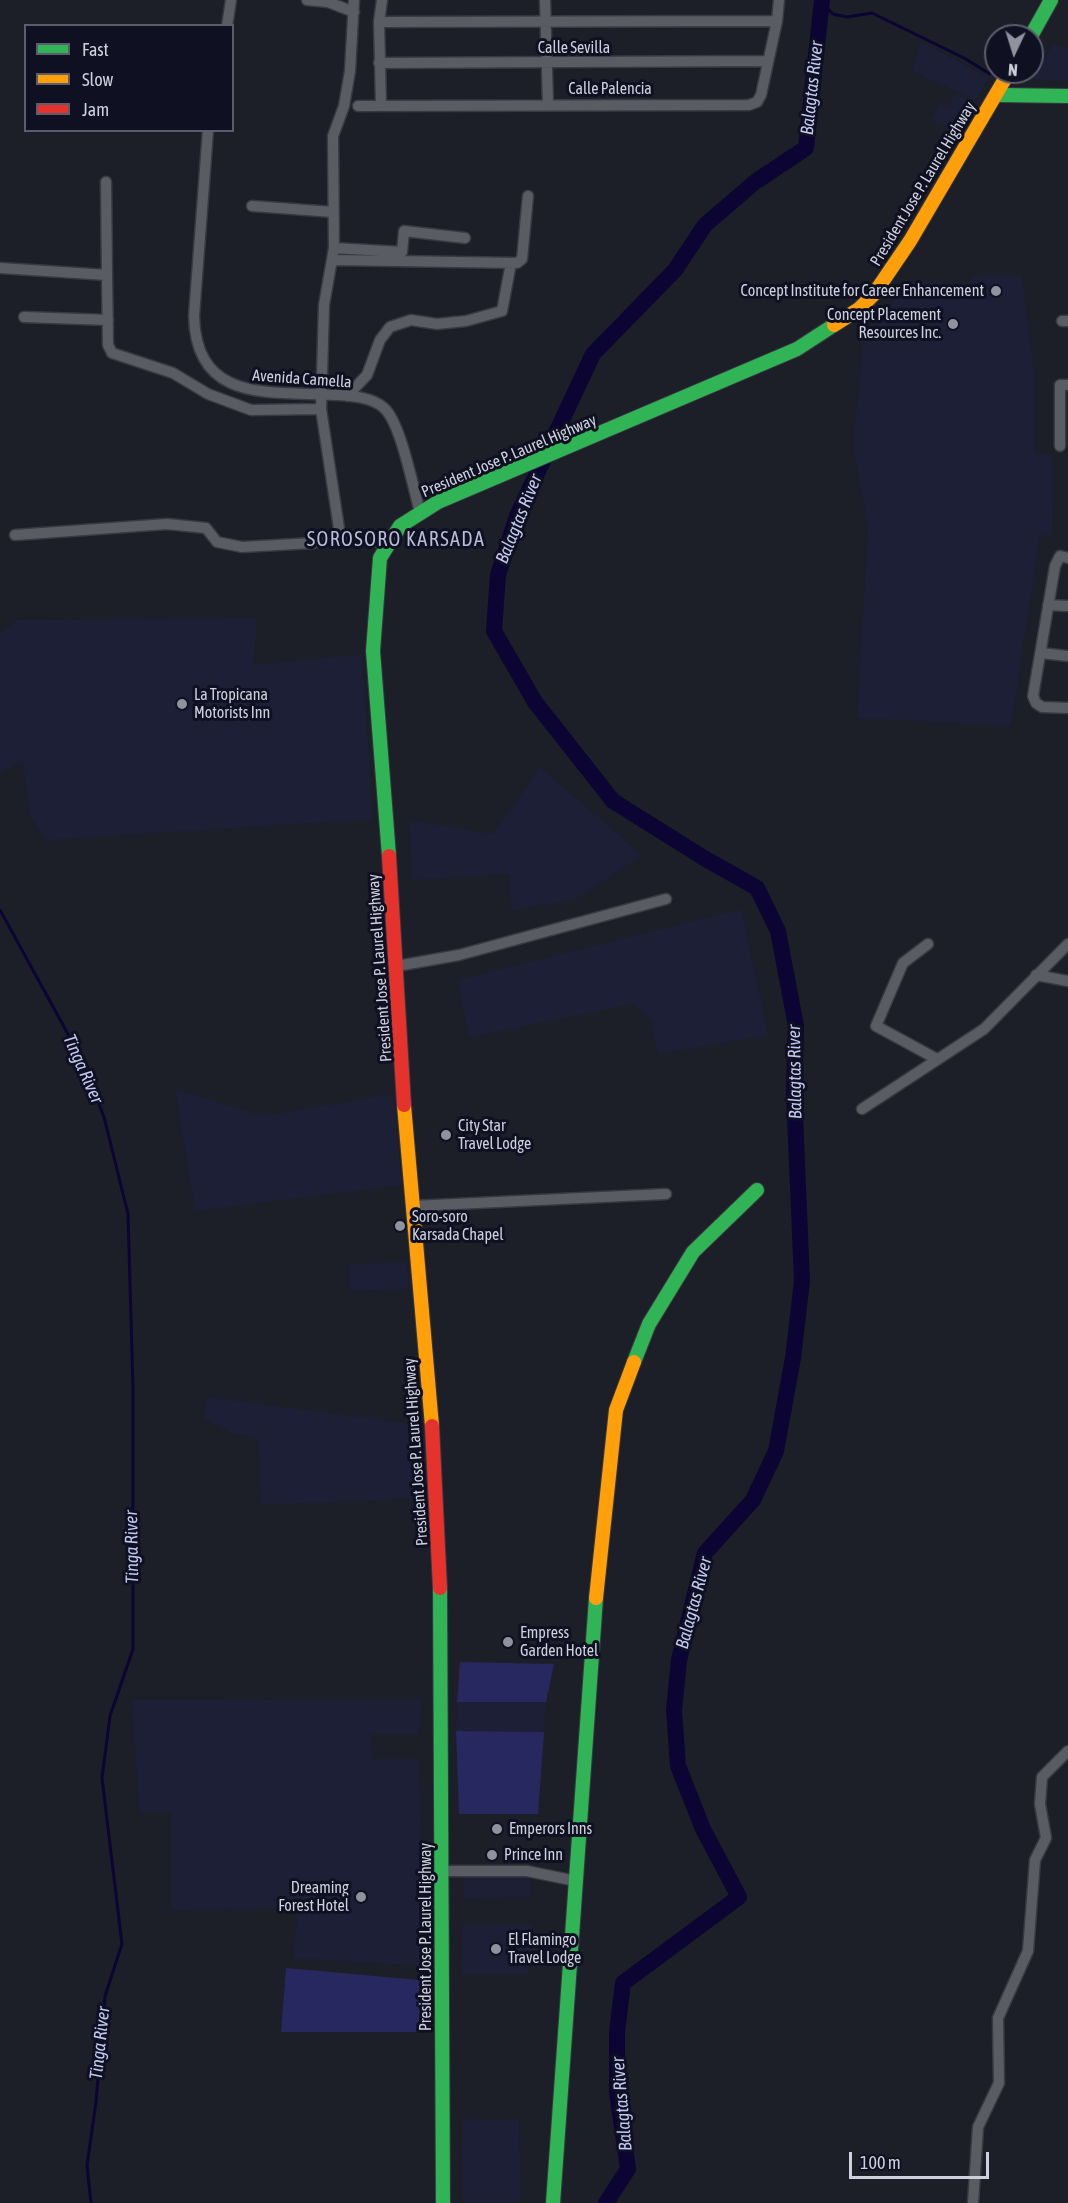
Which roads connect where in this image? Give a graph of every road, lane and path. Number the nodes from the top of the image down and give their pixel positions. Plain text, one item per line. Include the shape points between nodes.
1 (222, 0) edge
2 (231, 0) edge
3 (307, 0) edge
4 (354, 0) edge
5 (382, 0) edge
6 (545, 0) edge
7 (779, 0) edge
8 (1051, 0) edge
9 (354, 12) junction
10 (547, 21) junction
11 (777, 21) junction
12 (379, 22) junction
13 (226, 24) edge
14 (226, 24) edge
15 (1037, 24) edge
16 (768, 62) junction
17 (379, 63) junction
18 (547, 63) junction
19 (1003, 84) edge
20 (996, 95) junction
21 (1068, 96) edge
22 (548, 104) junction
23 (381, 105) junction
24 (358, 106) dead end
25 (208, 132) edge
26 (106, 182) dead end
27 (528, 196) dead end
28 (252, 206) dead end
29 (333, 212) junction
30 (465, 238) dead end
31 (334, 248) junction
32 (334, 260) junction
33 (512, 263) junction
34 (0, 268) edge
35 (107, 275) junction
36 (24, 317) dead end
37 (108, 320) junction
38 (1068, 385) edge
39 (321, 394) junction
40 (346, 396) junction
41 (321, 408) junction
42 (1060, 446) dead end
43 (420, 512) junction
44 (15, 535) dead end
45 (340, 535) junction
46 (387, 544) junction
47 (1068, 558) edge
48 (1048, 605) junction
49 (1068, 606) edge
50 (1041, 653) junction
51 (1068, 656) edge
52 (1068, 708) edge
53 (666, 898) dead end
54 (928, 944) dead end
55 (1068, 944) edge
56 (398, 966) junction
57 (1036, 975) junction
58 (1068, 981) edge
59 (935, 1058) junction
60 (862, 1109) dead end
61 (757, 1190) dead end
62 (666, 1194) dead end
63 (413, 1206) junction
64 (1068, 1751) edge
65 (442, 1871) junction
66 (576, 1881) junction
67 (443, 2203) edge
68 (553, 2203) edge
69 (973, 2203) edge

1 - 13 street
2 - 14 street
3 - 9 street via 328,2
4 - 9 street
5 - 12 street
6 - 10 street
7 - 11 street, Calle Palencia
8 - 15 main road
9 - 29 street via 350,71 344,106 333,136
10 - 11 street
10 - 12 street
10 - 18 street
11 - 16 street, Calle Palencia
12 - 17 street
16 - 18 street, Calle Sevilla
16 - 22 street, Calle Palencia via 761,95 757,102 748,105
17 - 18 street, Calle Sevilla
17 - 23 street
18 - 22 street
19 - 20 main road, President Jose P. Laurel Highway
20 - 21 main road
20 - 43 main road, President Jose P. Laurel Highway via 910,241 859,309 797,349
22 - 23 street, Calle Palencia
23 - 24 street, Calle Palencia
25 - 39 street, Avenida Camella via 194,316 201,355 219,378 247,391
26 - 35 street
27 - 33 street via 522,259
28 - 29 street
29 - 31 street
30 - 31 street via 404,231 402,252
31 - 32 street
32 - 33 street
32 - 39 street via 324,305
33 - 40 street via 502,311 466,321 437,324 411,320 390,327 367,375
34 - 35 street
35 - 37 street
36 - 37 street
37 - 41 street via 108,345 112,352 172,373 208,394 252,410
38 - 42 street via 1060,385
39 - 40 street, Avenida Camella
39 - 41 street
40 - 43 street, Avenida Camella via 373,401 385,409 395,424
41 - 45 street
43 - 46 main road, President Jose P. Laurel Highway via 400,526
44 - 45 street via 167,524 206,528 217,542 242,547 313,543
45 - 46 street
46 - 56 main road, President Jose P. Laurel Highway via 377,578 373,651
47 - 48 street via 1057,559
48 - 49 street
48 - 50 street
50 - 51 street
50 - 52 street via 1036,704
53 - 56 street via 459,955
54 - 59 street via 903,963 876,1026
55 - 57 street
56 - 63 main road, President Jose P. Laurel Highway
57 - 58 street
57 - 59 street via 984,1029
59 - 60 street
61 - 66 main road via 693,1252 649,1324 616,1410 594,1616
62 - 63 street
63 - 65 main road, President Jose P. Laurel Highway via 440,1557
64 - 69 street via 1042,1777 1040,1804 1046,1838 1035,1860 1028,1951 998,2018 999,2084 978,2127
65 - 66 street via 527,1872
65 - 67 main road, President Jose P. Laurel Highway
66 - 68 main road

